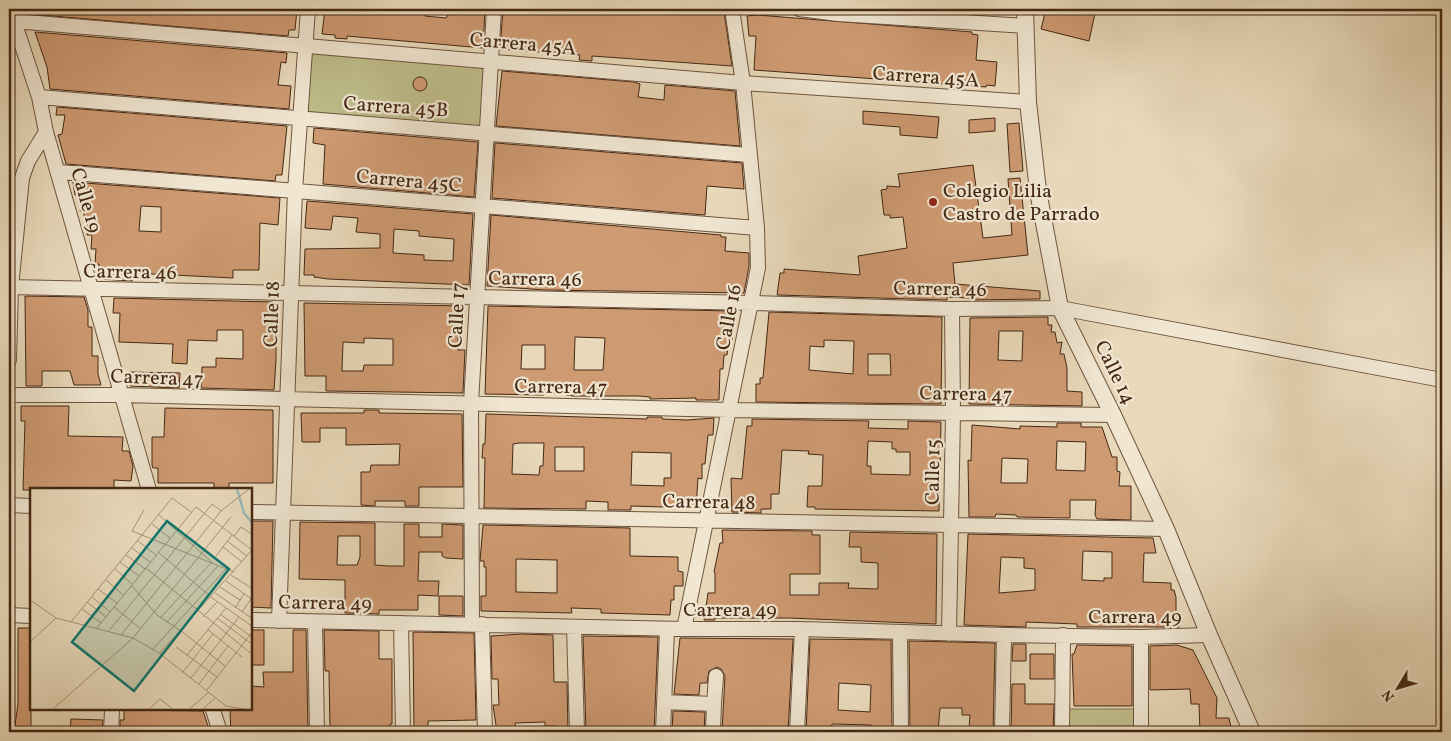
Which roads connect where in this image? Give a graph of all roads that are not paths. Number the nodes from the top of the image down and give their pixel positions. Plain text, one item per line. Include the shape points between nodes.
1 (308, 9) edge
2 (494, 9) edge
3 (732, 9) edge
4 (799, 9) edge
5 (1025, 9) edge
6 (12, 15) edge
7 (1025, 26) junction
8 (305, 45) junction
9 (491, 60) junction
10 (743, 83) junction
11 (40, 97) junction
12 (1028, 102) junction
13 (301, 120) junction
14 (46, 132) junction
15 (486, 133) junction
16 (749, 155) junction
17 (58, 172) junction
18 (295, 191) junction
19 (482, 206) junction
20 (757, 228) junction
21 (10, 287) edge
22 (91, 290) junction
23 (291, 294) junction
24 (477, 297) junction
25 (752, 302) junction
26 (1060, 308) junction
27 (952, 309) junction
28 (9, 360) edge
29 (1442, 380) edge
30 (9, 395) edge
31 (120, 395) junction
32 (287, 401) junction
33 (471, 403) junction
34 (729, 410) junction
35 (952, 413) junction
36 (1113, 415) junction
37 (148, 488) edge
38 (9, 505) edge
39 (30, 506) edge
40 (252, 512) edge
41 (284, 513) junction
42 (473, 515) junction
43 (708, 521) junction
44 (952, 526) junction
45 (1166, 529) junction
46 (9, 616) edge
47 (30, 616) edge
48 (252, 620) edge
49 (279, 621) junction
50 (315, 622) junction
51 (401, 623) junction
52 (477, 624) junction
53 (574, 628) junction
54 (667, 629) junction
55 (684, 629) junction
56 (802, 629) junction
57 (900, 634) junction
58 (949, 634) junction
59 (1004, 635) junction
60 (1063, 635) junction
61 (1209, 635) junction
62 (1141, 638) junction
63 (716, 676) dead end
64 (664, 702) junction
65 (714, 704) junction
66 (112, 711) edge
67 (213, 711) edge
68 (111, 732) edge
69 (220, 732) edge
70 (317, 732) edge
71 (403, 732) edge
72 (485, 732) edge
73 (577, 732) edge
74 (663, 732) edge
75 (713, 732) edge
76 (797, 732) edge
77 (900, 732) edge
78 (1002, 732) edge
79 (1062, 732) edge
80 (1141, 732) edge
81 (1252, 732) edge

1 - 8 street, Calle 18
2 - 9 street, Calle 17
3 - 10 street, Calle 16
4 - 7 street
5 - 7 street, Calle 14
6 - 8 street, Carrera 45A
6 - 11 street, Calle 19
7 - 12 street, Calle 14
8 - 9 street, Carrera 45A
8 - 13 street, Calle 18
9 - 10 street, Carrera 45A
9 - 15 street, Calle 17
10 - 12 street, Carrera 45A
10 - 16 street, Calle 16
11 - 13 street, Carrera 45B
11 - 14 street, Calle 19
12 - 26 street, Calle 14 via 1038,191
13 - 15 street, Carrera 45B
13 - 18 street, Calle 18
14 - 17 street, Calle 19
14 - 21 street via 28,161 22,178
15 - 16 street, Carrera 45B
15 - 19 street, Calle 17
16 - 20 street, Calle 16
17 - 18 street, Carrera 45C
17 - 22 street, Calle 19
18 - 19 street, Carrera 45C
18 - 23 street, Calle 18
19 - 20 street, Carrera 45C
19 - 24 street, Calle 17
20 - 25 street, Calle 16 via 758,268
21 - 22 street, Carrera 46
21 - 28 street
22 - 23 street, Carrera 46
22 - 31 street, Calle 19
23 - 24 street, Carrera 46
23 - 32 street, Calle 18
24 - 25 street, Carrera 46
24 - 33 street, Calle 17
25 - 27 street, Carrera 46
25 - 34 street, Calle 16
26 - 27 street, Carrera 46
26 - 29 street, Carrera 46
26 - 36 street, Calle 14
27 - 35 street, Calle 15
30 - 31 street, Carrera 47
31 - 32 street, Carrera 47
31 - 37 street, Calle 19
32 - 33 street, Carrera 47
32 - 41 street, Calle 18
33 - 34 street, Carrera 47
33 - 42 street, Calle 17
34 - 35 street, Carrera 47
34 - 43 street, Calle 16
35 - 36 street, Carrera 47
35 - 44 street, Calle 15
36 - 45 street, Calle 14
38 - 39 street
40 - 41 street, Carrera 48
41 - 42 street, Carrera 48
41 - 49 street, Calle 18
42 - 43 street, Carrera 48
42 - 52 street, Calle 17
43 - 44 street, Carrera 48
43 - 55 street, Calle 16
44 - 45 street, Carrera 48
44 - 58 street, Calle 15
45 - 61 street, Calle 14
46 - 47 street
48 - 49 street, Carrera 49
49 - 50 street, Carrera 49
50 - 51 street, Carrera 49
50 - 70 street
51 - 52 street, Carrera 49
51 - 71 street
52 - 53 street, Carrera 49
52 - 72 street, Calle 17
53 - 54 street, Carrera 49
53 - 73 street
54 - 55 street, Carrera 49
54 - 64 street
55 - 56 street, Carrera 49
56 - 57 street, Carrera 49
56 - 76 street
57 - 58 street, Carrera 49
57 - 77 street
58 - 59 street, Carrera 49
59 - 60 street, Carrera 49
59 - 78 street
60 - 62 street, Carrera 49
60 - 79 street
61 - 62 street, Carrera 49
61 - 81 street, Calle 14
62 - 80 street
63 - 65 street
64 - 65 street
64 - 74 street
65 - 75 street
66 - 68 street
67 - 69 street

